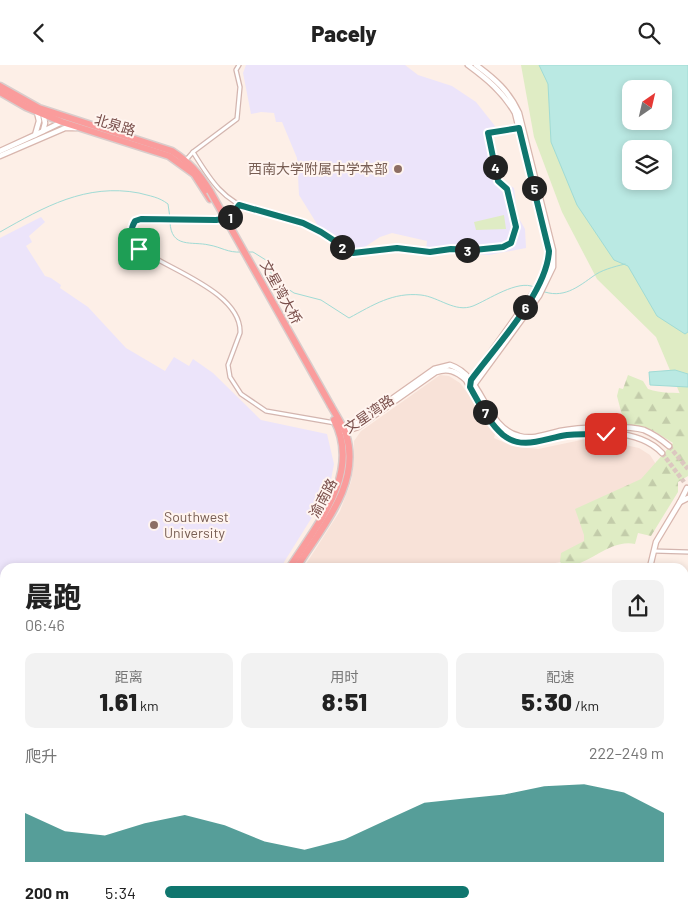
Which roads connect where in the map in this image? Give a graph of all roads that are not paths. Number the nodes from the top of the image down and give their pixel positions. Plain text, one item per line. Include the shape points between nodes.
1 (239, 65) edge
2 (468, 65) edge
3 (476, 65) edge
4 (0, 86) edge
5 (0, 91) edge
6 (40, 112) junction
7 (65, 120) junction
8 (80, 128) junction
9 (519, 128) junction
10 (44, 129) junction
11 (37, 137) junction
12 (0, 151) edge
13 (193, 152) junction
14 (0, 156) edge
15 (186, 160) junction
16 (210, 191) joint
17 (210, 199) joint
18 (239, 205) junction
19 (551, 250) junction
20 (514, 325) junction
21 (471, 380) junction
22 (472, 386) junction
23 (330, 407) junction
24 (336, 423) junction
25 (343, 431) junction
26 (670, 446) tunnel mouth
27 (662, 453) tunnel mouth
28 (684, 482) dead end
29 (688, 488) edge
30 (688, 498) edge
31 (680, 502) junction
32 (654, 551) junction
33 (688, 552) edge
34 (292, 563) edge
35 (300, 563) edge
36 (651, 563) edge

1 - 13 street via 236,70 240,87 236,119
2 - 9 main road via 508,100
3 - 19 main road via 506,91 519,113
4 - 6 highway, 北泉路
5 - 6 highway, 北泉路
6 - 7 highway, 北泉路
6 - 10 main road
6 - 11 main road
7 - 8 highway, 北泉路
7 - 10 main road
7 - 15 highway, 北泉路 via 155,145
8 - 11 main road via 65,128
8 - 17 highway, 北泉路 via 169,156 194,174
9 - 18 street via 488,133 498,181 507,189 516,227 511,243 503,247 430,252 397,248 353,253 303,223
9 - 19 main road
10 - 11 main road
11 - 12 main road
11 - 14 main road
13 - 15 street
13 - 18 street via 212,182
15 - 16 highway, 北泉路
16 - 23 highway, 文星湾大桥, bridge
17 - 23 highway, 文星湾大桥, bridge
18 - 24 street via 229,218 216,220 141,219 135,221 131,235 134,243 158,261 209,288 234,312 240,333 228,365 230,377 241,394 266,411
19 - 20 main road via 543,279
20 - 21 main road
20 - 22 main road
21 - 22 main road, 文星湾路
21 - 25 main road, 文星湾路 via 459,367 438,367
22 - 25 main road, 文星湾路 via 459,374 441,370 358,427
22 - 26 main road, 文星湾路 via 503,427 518,436 536,437 580,428 630,429 643,430
22 - 27 main road, 文星湾路 via 495,427 516,441 540,443 582,434 630,434 654,444
23 - 24 highway, 渝南路
23 - 25 highway, 渝南路
24 - 25 highway, 渝南路
25 - 34 highway, 渝南路 via 343,465 336,491
25 - 35 highway, 渝南路 via 350,466 342,495
28 - 29 main road
29 - 31 main road
30 - 31 main road
31 - 32 main road
32 - 33 street
32 - 36 main road

